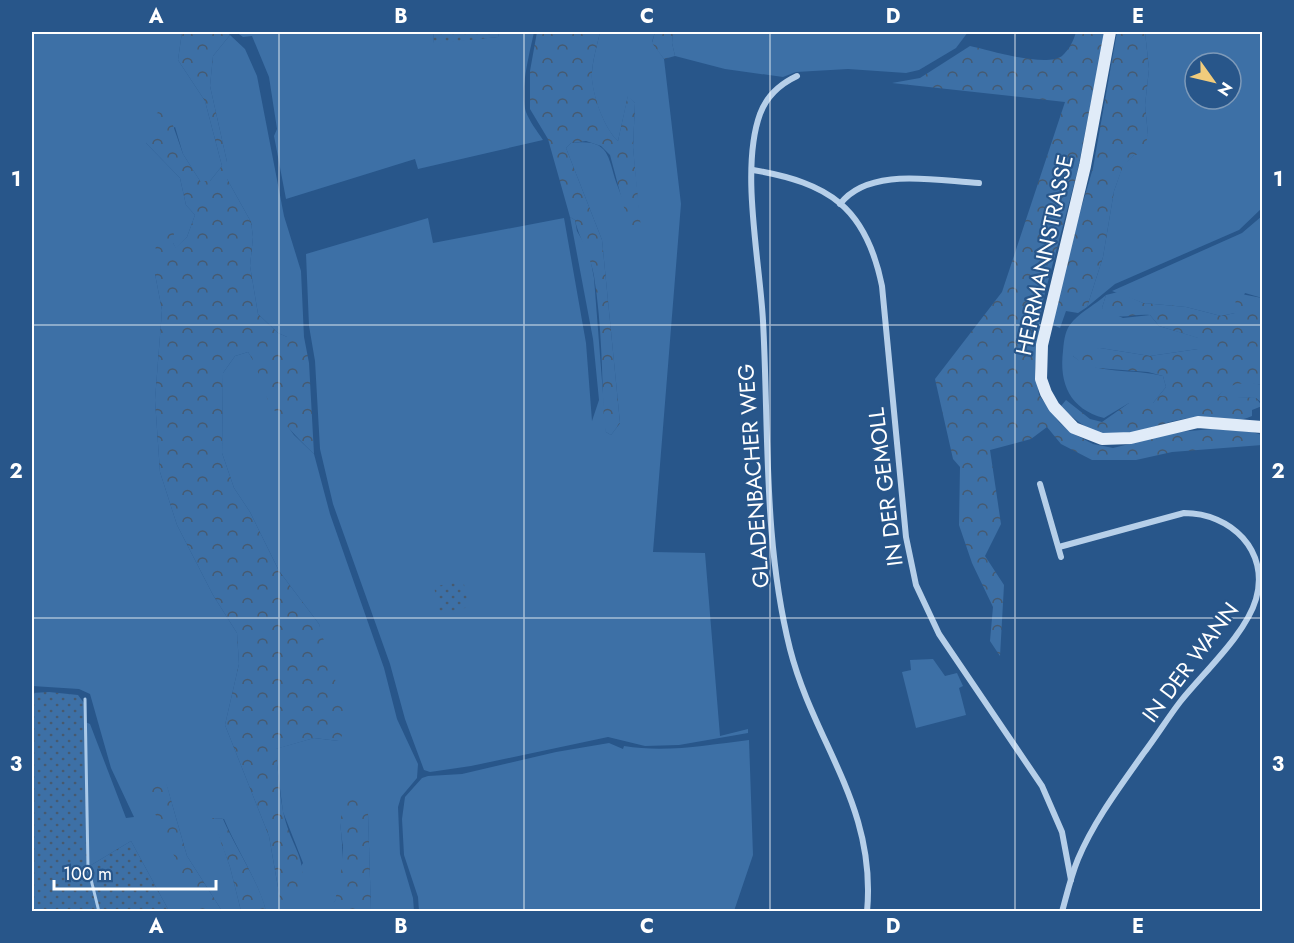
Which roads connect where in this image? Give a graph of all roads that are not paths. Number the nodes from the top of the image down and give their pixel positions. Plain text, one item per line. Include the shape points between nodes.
1 (1110, 32) edge
2 (797, 76) dead end
3 (753, 170) junction
4 (980, 183) dead end
5 (840, 204) junction
6 (1263, 427) edge
7 (1041, 484) dead end
8 (1059, 547) junction
9 (1061, 557) dead end
10 (1071, 880) junction
11 (867, 912) edge
12 (1062, 912) edge

1 - 6 street, HERRMANNSTRASSE via 1085,166 1042,345 1041,379 1046,393 1074,428 1102,440 1131,438 1198,422
2 - 3 street, GLADENBACHER WEG via 776,88 760,113
3 - 5 street, IN DER GEMOLL via 812,183
3 - 11 street, GLADENBACHER WEG via 769,515 780,602 797,671 854,801 866,856
4 - 5 street via 875,181 853,190
5 - 10 street, IN DER GEMOLL via 861,228 880,276 906,537 916,585 939,634 1042,786 1062,832
7 - 8 street
8 - 9 street
8 - 10 street, IN DER WANN via 1195,513 1212,516 1237,530 1251,548 1259,577 1257,598 1250,614 1178,705 1106,807 1080,854
10 - 12 street, IN DER WANN

